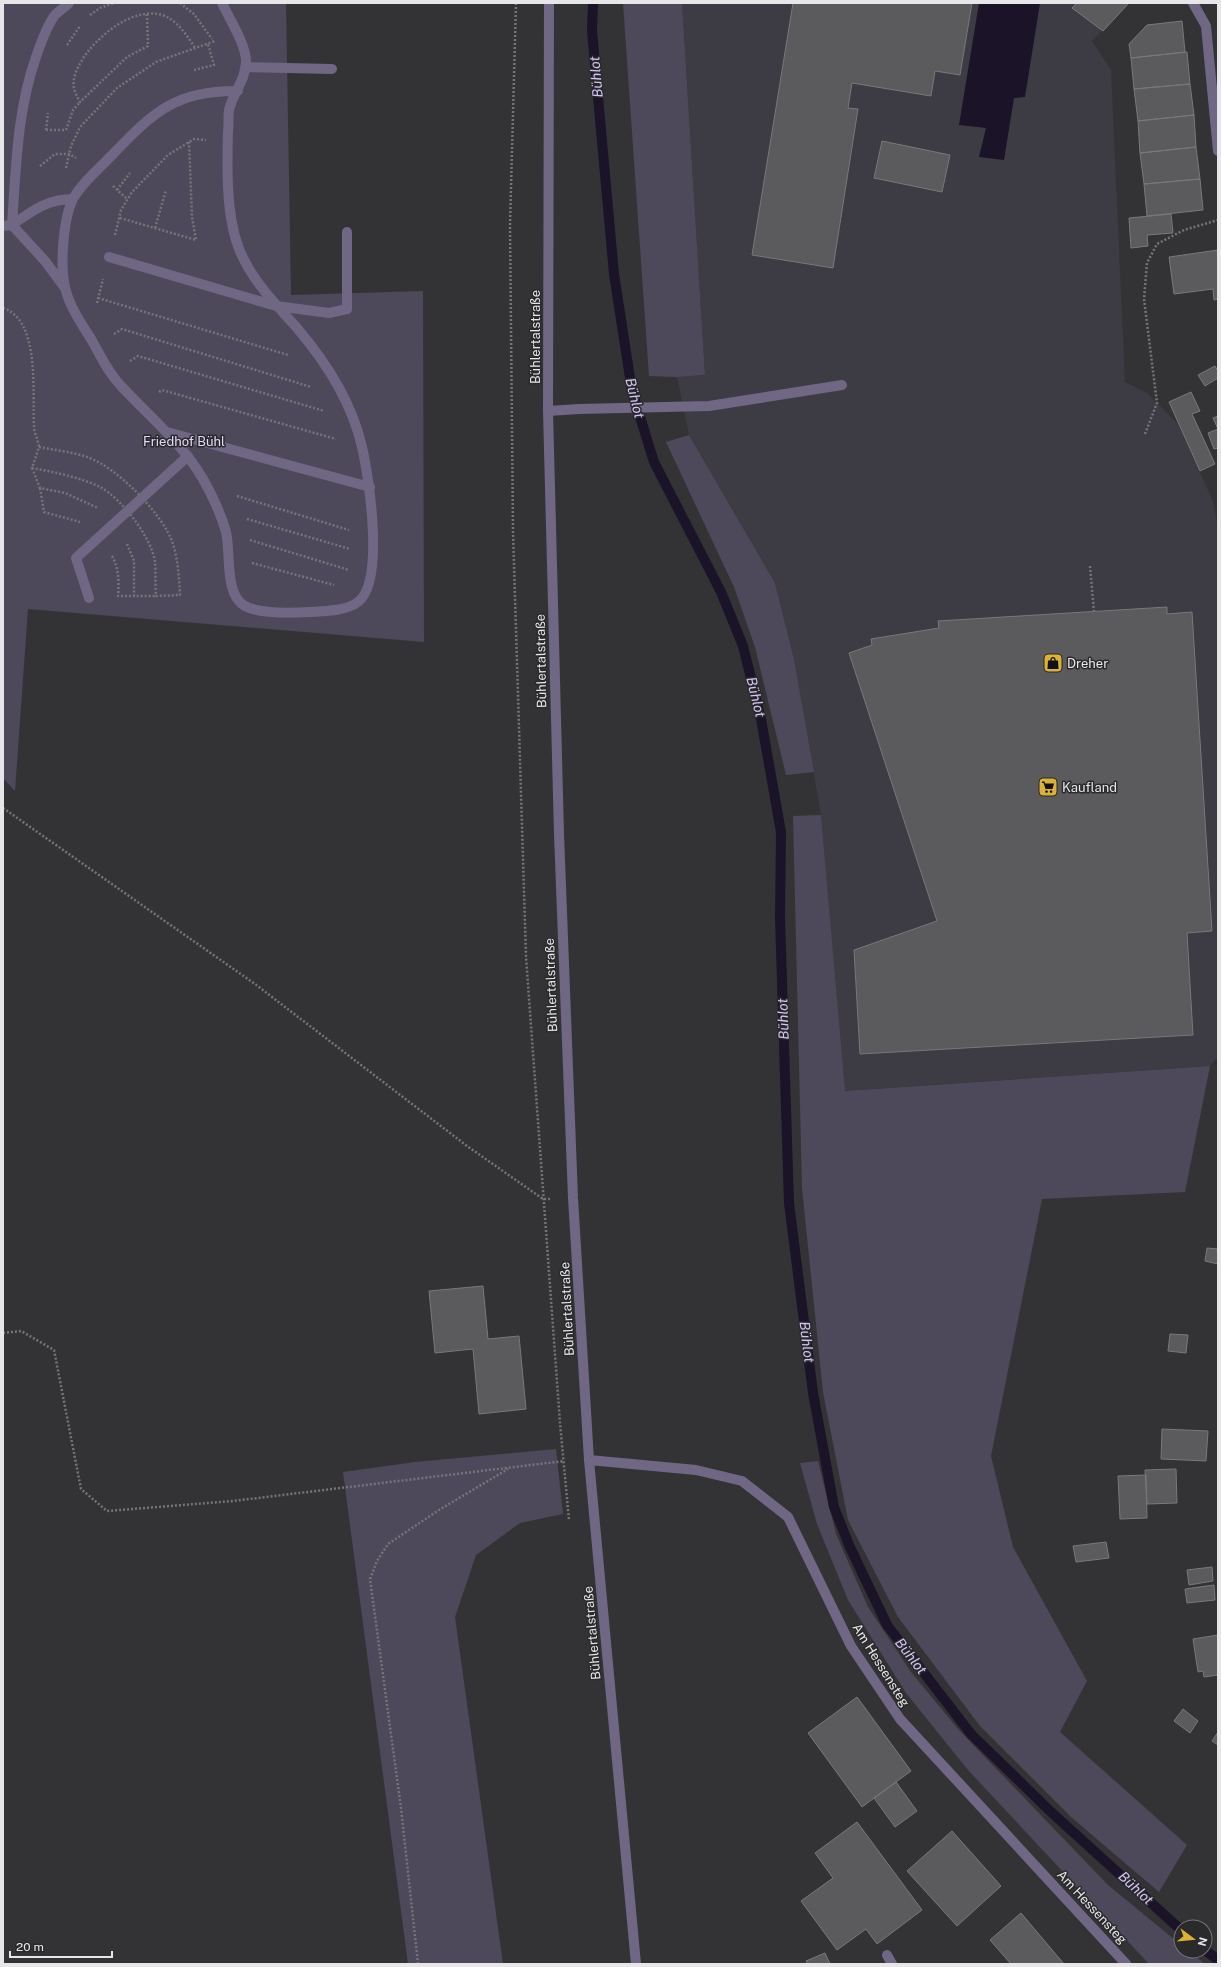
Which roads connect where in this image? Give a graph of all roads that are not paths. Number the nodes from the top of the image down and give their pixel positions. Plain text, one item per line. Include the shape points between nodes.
1 (69, 3) edge
2 (222, 3) edge
3 (549, 3) edge
4 (1193, 3) edge
5 (245, 67) junction
6 (332, 69) dead end
7 (238, 91) junction
8 (1218, 151) edge
9 (73, 199) junction
10 (7, 225) edge
11 (347, 232) dead end
12 (109, 257) road end
13 (65, 288) junction
14 (276, 306) junction
15 (842, 385) dead end
16 (548, 411) junction
17 (166, 432) junction
18 (188, 456) junction
19 (370, 487) junction
20 (89, 598) dead end
21 (589, 1460) junction
22 (636, 1964) edge
23 (1126, 1964) edge

1 - 10 street via 56,15 42,40 31,72 22,110
2 - 5 street via 247,59
3 - 16 street, Bühlertalstraße
4 - 8 street via 1206,26
5 - 6 street
5 - 7 street via 244,80
7 - 9 street via 213,90 168,105 148,119
7 - 14 street via 230,108 228,177 231,209 238,247 256,279
9 - 10 street via 58,199
9 - 13 street via 66,222 63,252
10 - 13 street via 45,261
11 - 14 street via 347,309 329,313
12 - 14 street
13 - 17 street via 79,320 105,366
14 - 19 street via 307,341 344,397 355,420
15 - 16 street via 709,406
16 - 21 street, Bühlertalstraße via 559,834 573,1198
17 - 18 street
17 - 19 street
18 - 19 street via 207,487 226,533 234,596 245,606 275,613 314,612 347,607 359,602 365,594 373,556
18 - 20 street via 76,558
21 - 22 street, Bühlertalstraße
21 - 23 street, Am Hessensteg via 696,1470 742,1481 788,1517 851,1646 900,1719

